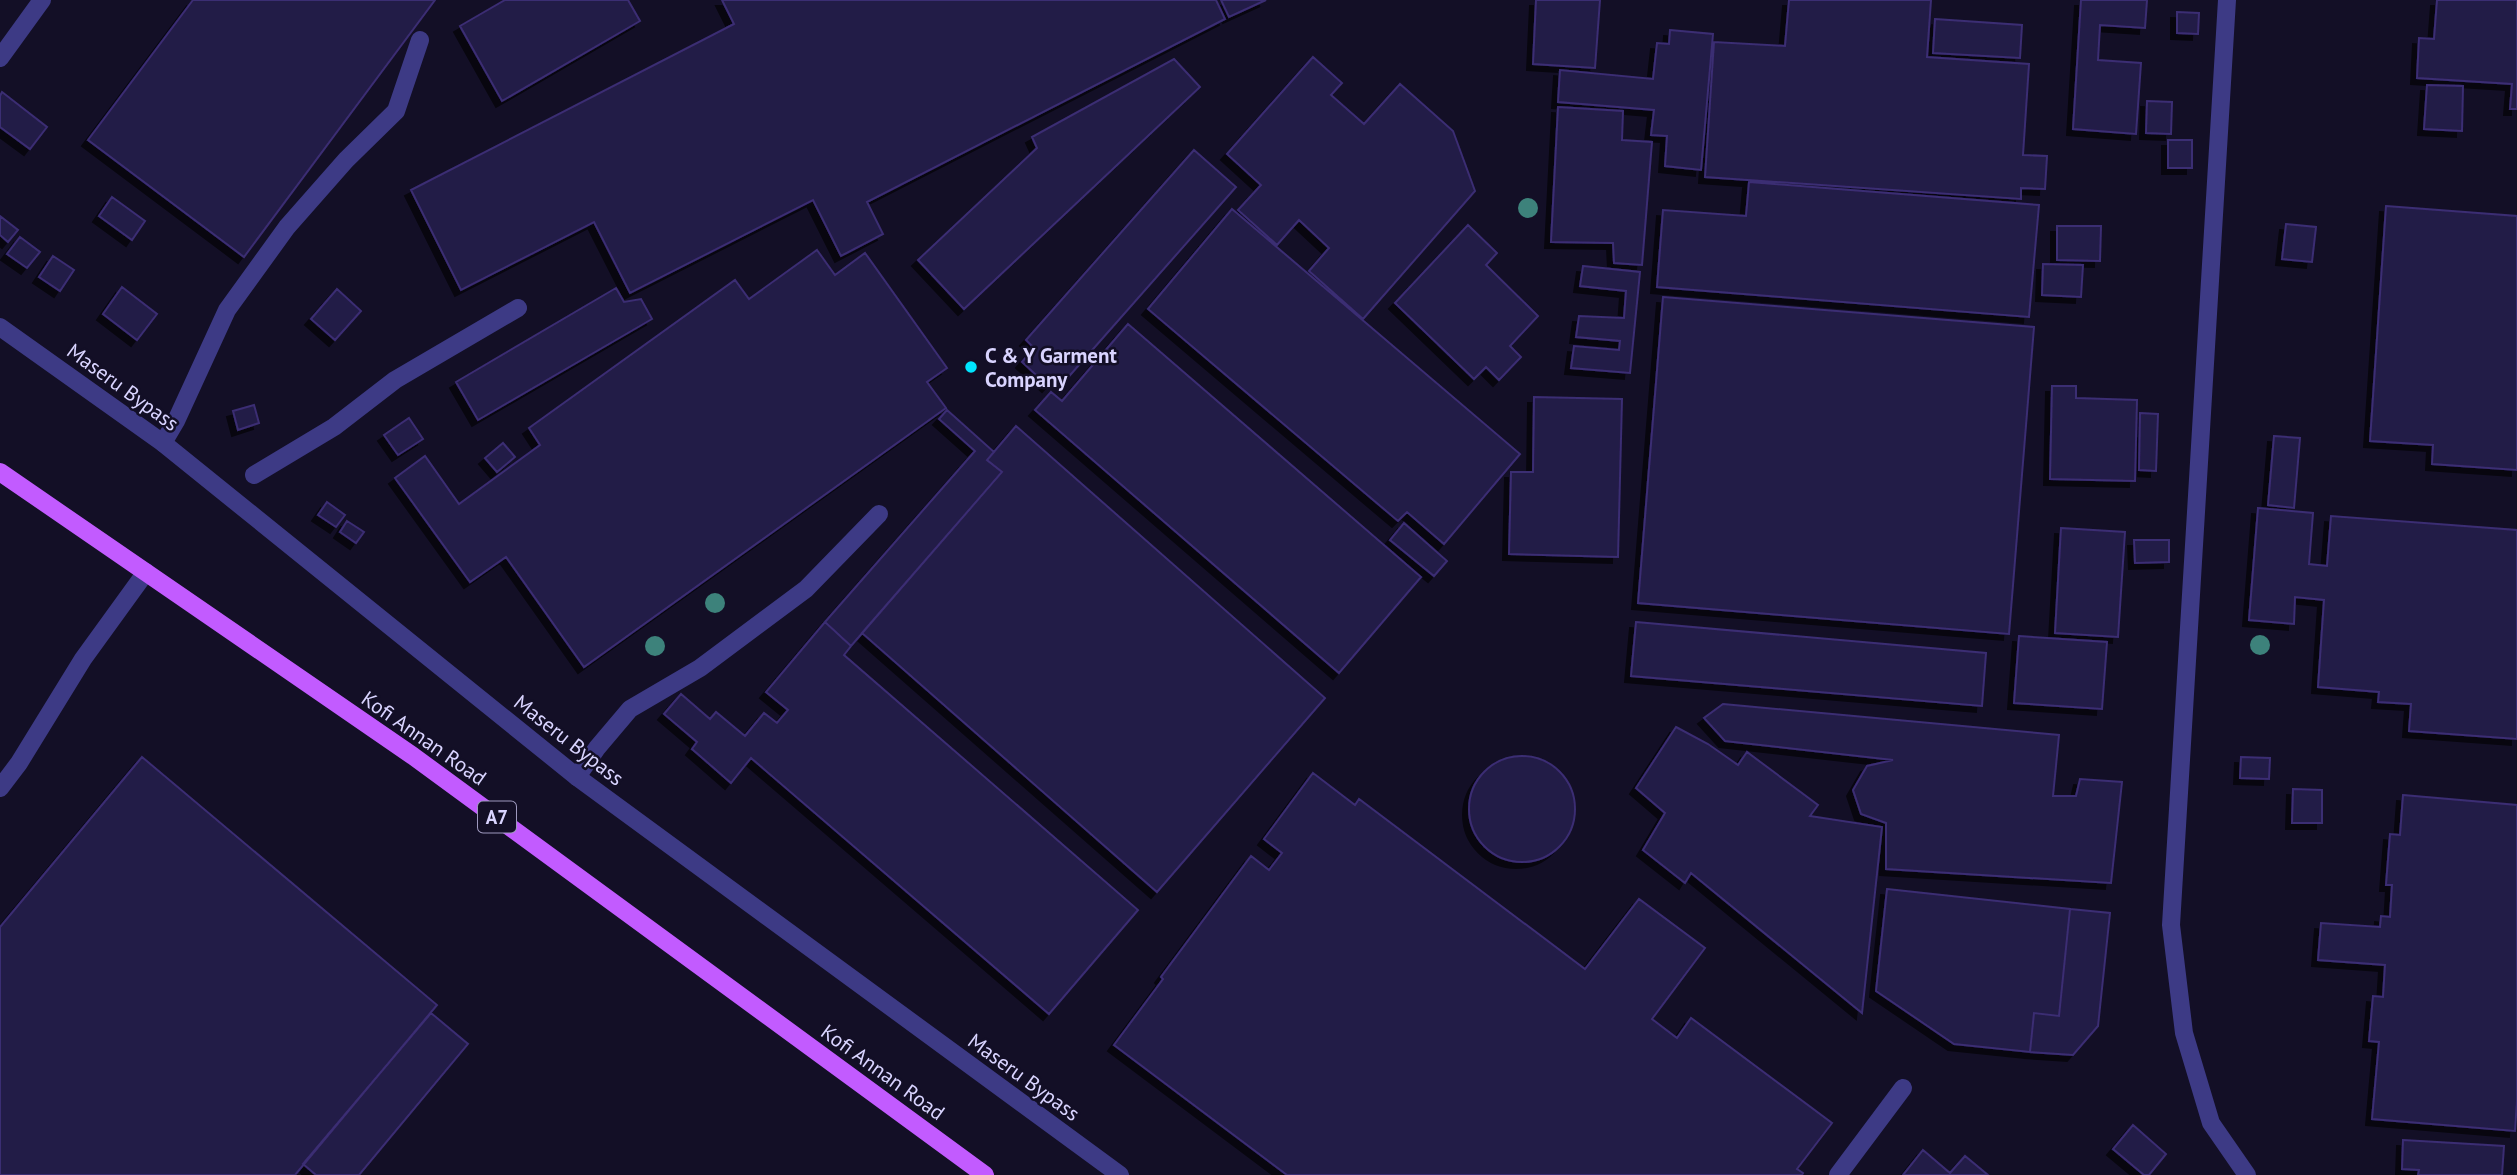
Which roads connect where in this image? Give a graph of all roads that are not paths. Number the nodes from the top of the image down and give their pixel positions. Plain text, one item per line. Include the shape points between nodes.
1 (42, 0) edge
2 (2227, 0) edge
3 (420, 40) dead end
4 (0, 58) edge
5 (518, 308) dead end
6 (0, 327) edge
7 (163, 443) junction
8 (0, 472) edge
9 (254, 475) dead end
10 (878, 514) dead end
11 (146, 572) junction
12 (577, 777) junction
13 (0, 788) edge
14 (1903, 1088) dead end
15 (985, 1175) edge
16 (1120, 1175) edge
17 (1838, 1175) edge
18 (2247, 1175) edge

1 - 4 street
2 - 18 street via 2171,925 2185,1032 2211,1123
3 - 7 street via 396,111 287,227 226,310
5 - 9 street via 395,380 334,427
6 - 7 street, Maseru Bypass
7 - 12 street, Maseru Bypass
8 - 11 main road, Kofi Annan Road / A7
10 - 12 street via 806,589 700,668 631,709
11 - 13 street
11 - 15 main road, Kofi Annan Road / A7 via 414,757
12 - 16 street, Maseru Bypass
14 - 17 street

